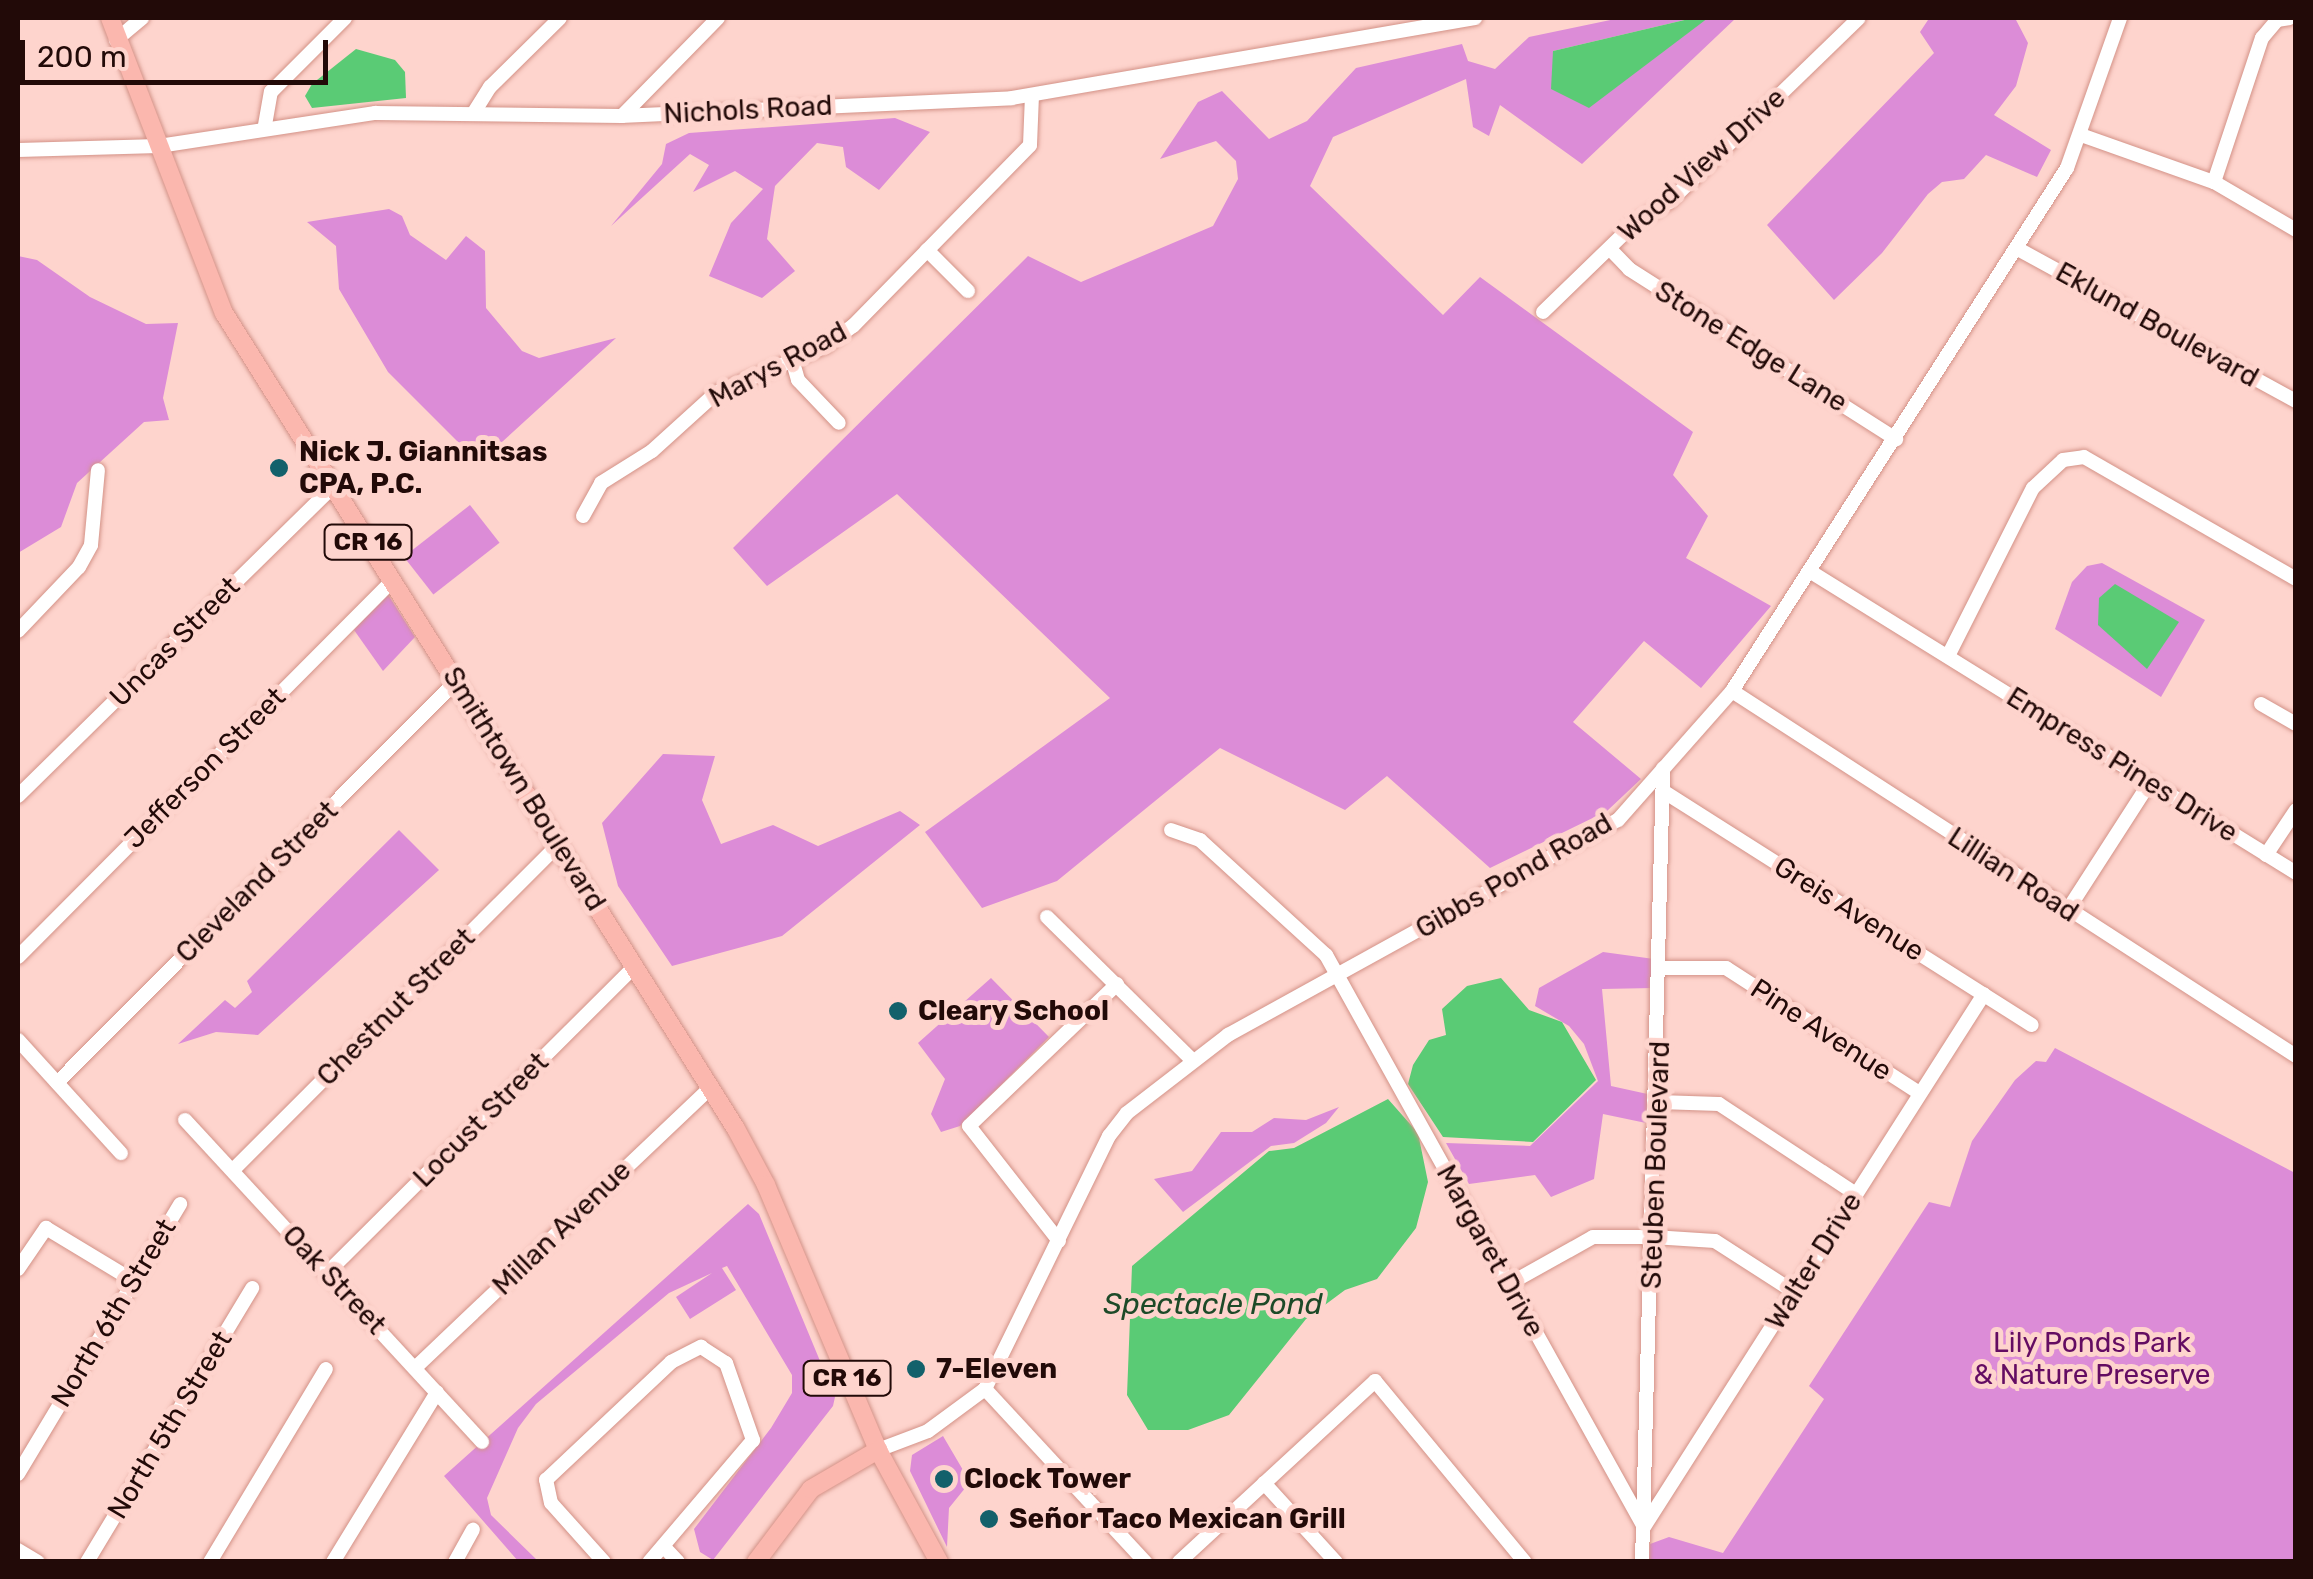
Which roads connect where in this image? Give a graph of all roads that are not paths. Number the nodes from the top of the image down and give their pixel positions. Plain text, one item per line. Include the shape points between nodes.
1 (110, 18) edge
2 (142, 18) edge
3 (344, 18) edge
4 (560, 18) edge
5 (718, 18) edge
6 (1475, 18) edge
7 (1859, 18) edge
8 (2120, 18) edge
9 (2290, 18) edge
10 (116, 40) junction
11 (1032, 96) junction
12 (473, 114) junction
13 (622, 116) junction
14 (265, 125) junction
15 (2081, 135) junction
16 (159, 146) junction
17 (18, 150) edge
18 (2214, 182) junction
19 (2296, 230) edge
20 (1610, 249) junction
21 (2018, 249) junction
22 (927, 250) junction
23 (968, 292) dead end
24 (1543, 312) dead end
25 (792, 359) junction
26 (2296, 401) edge
27 (839, 424) dead end
28 (1896, 439) junction
29 (98, 470) dead end
30 (332, 487) junction
31 (582, 516) dead end
32 (1811, 572) junction
33 (2294, 575) edge
34 (393, 580) junction
35 (18, 631) edge
36 (1948, 656) junction
37 (457, 680) junction
38 (1732, 692) junction
39 (2262, 704) dead end
40 (2296, 724) edge
41 (1663, 768) junction
42 (2149, 784) junction
43 (1666, 794) junction
44 (18, 796) edge
45 (2296, 810) edge
46 (1171, 830) dead end
47 (559, 844) junction
48 (2266, 855) junction
49 (2296, 874) edge
50 (2067, 911) junction
51 (1046, 918) dead end
52 (18, 956) edge
53 (634, 966) junction
54 (1662, 968) junction
55 (1338, 975) junction
56 (1117, 984) junction
57 (1984, 994) junction
58 (2032, 1025) dead end
59 (18, 1040) edge
60 (2296, 1056) edge
61 (1193, 1061) junction
62 (57, 1083) junction
63 (710, 1088) junction
64 (1919, 1093) junction
65 (1659, 1102) junction
66 (185, 1120) dead end
67 (121, 1152) dead end
68 (233, 1170) junction
69 (1856, 1194) junction
70 (180, 1204) dead end
71 (1653, 1237) junction
72 (1059, 1241) junction
73 (18, 1269) edge
74 (328, 1273) junction
75 (134, 1281) junction
76 (1509, 1284) junction
77 (252, 1288) dead end
78 (1794, 1292) junction
79 (326, 1368) dead end
80 (415, 1368) junction
81 (985, 1389) junction
82 (437, 1392) junction
83 (482, 1442) dead end
84 (878, 1450) junction
85 (18, 1474) edge
86 (1264, 1483) junction
87 (1644, 1527) junction
88 (473, 1530) dead end
89 (665, 1548) junction
90 (18, 1550) edge
91 (38, 1562) edge
92 (87, 1562) edge
93 (210, 1562) edge
94 (333, 1562) edge
95 (455, 1562) edge
96 (604, 1562) edge
97 (648, 1562) edge
98 (678, 1562) edge
99 (756, 1562) edge
100 (939, 1562) edge
101 (1145, 1562) edge
102 (1179, 1562) edge
103 (1336, 1562) edge
104 (1525, 1562) edge
105 (1642, 1562) edge

1 - 10 main road, Smithtown Boulevard / CR 16
2 - 10 street
3 - 14 street via 271,92
4 - 12 street via 490,86
5 - 13 street
6 - 11 street, Nichols Road
7 - 20 street, Wood View Drive via 1669,202
8 - 15 street, Gibbs Pond Road
9 - 18 street via 2277,20 2262,38
10 - 16 main road, Smithtown Boulevard / CR 16
11 - 13 street, Nichols Road
11 - 22 street, Marys Road via 1030,145
12 - 13 street, Nichols Road
12 - 14 street, Nichols Road via 375,113
14 - 16 street, Nichols Road
15 - 18 street
15 - 21 street, Gibbs Pond Road
16 - 17 street, Nichols Road
16 - 30 main road, Smithtown Boulevard / CR 16 via 224,313
18 - 19 street
20 - 24 street, Wood View Drive
20 - 28 street, Stone Edge Lane via 1629,270
21 - 26 street, Eklund Boulevard
21 - 28 street, Gibbs Pond Road
22 - 23 street
22 - 25 street, Marys Road via 852,326
25 - 27 street via 798,380
25 - 31 street, Marys Road via 716,393 652,451 601,483
28 - 32 street, Gibbs Pond Road
29 - 35 street via 91,544 79,567
30 - 34 main road, Smithtown Boulevard / CR 16
30 - 44 street, Uncas Street
32 - 36 street, Empress Pines Drive
32 - 38 street, Gibbs Pond Road
33 - 36 street via 2084,457 2063,460 2033,488
34 - 37 main road, Smithtown Boulevard / CR 16
34 - 52 street, Jefferson Street
36 - 42 street, Empress Pines Drive
37 - 47 main road, Smithtown Boulevard / CR 16
37 - 62 street, Cleveland Street
38 - 41 street, Gibbs Pond Road
38 - 50 street, Lillian Road
39 - 40 street
41 - 43 street, Steuben Boulevard
41 - 55 street, Gibbs Pond Road via 1618,820
42 - 48 street, Empress Pines Drive
42 - 50 street
43 - 54 street, Steuben Boulevard
43 - 57 street, Greis Avenue
45 - 48 street
46 - 55 street, Margaret Drive via 1200,840 1273,902
47 - 53 main road, Smithtown Boulevard / CR 16
47 - 68 street, Chestnut Street
48 - 49 street, Empress Pines Drive
50 - 60 street, Lillian Road
51 - 56 street
53 - 63 main road, Smithtown Boulevard / CR 16
53 - 74 street, Locust Street
54 - 64 street, Pine Avenue via 1726,968
54 - 65 street, Steuben Boulevard
55 - 61 street, Gibbs Pond Road
55 - 76 street, Margaret Drive
56 - 61 street
56 - 72 street via 970,1126
57 - 58 street, Greis Avenue
57 - 64 street, Walter Drive
59 - 62 street
61 - 72 street, Gibbs Pond Road via 1127,1113 1109,1136
62 - 67 street
63 - 80 street, Millan Avenue
63 - 84 main road, Smithtown Boulevard / CR 16 via 766,1186
64 - 69 street, Walter Drive
65 - 69 street via 1719,1104
65 - 71 street, Steuben Boulevard
66 - 68 street, Oak Street
68 - 74 street, Oak Street
69 - 78 street, Walter Drive
70 - 75 street, North 6th Street
71 - 76 street via 1593,1237
71 - 78 street via 1715,1242
71 - 87 street, Steuben Boulevard
72 - 81 street, Gibbs Pond Road
73 - 75 street via 46,1228
74 - 80 street, Oak Street
75 - 85 street, North 6th Street
76 - 87 street, Margaret Drive
77 - 92 street, North 5th Street
78 - 87 street, Walter Drive
79 - 93 street
80 - 82 street, Oak Street
81 - 84 street, Gibbs Pond Road via 928,1431
81 - 101 street
82 - 83 street, Oak Street
82 - 94 street
84 - 99 main road via 812,1489
84 - 100 main road, Smithtown Boulevard / CR 16
86 - 102 street
86 - 103 street
86 - 104 street via 1375,1382
87 - 105 street, Steuben Boulevard
88 - 95 street
89 - 96 street via 753,1440 726,1363 701,1347 671,1362 546,1480 551,1503
89 - 97 street
89 - 98 street
90 - 91 street

